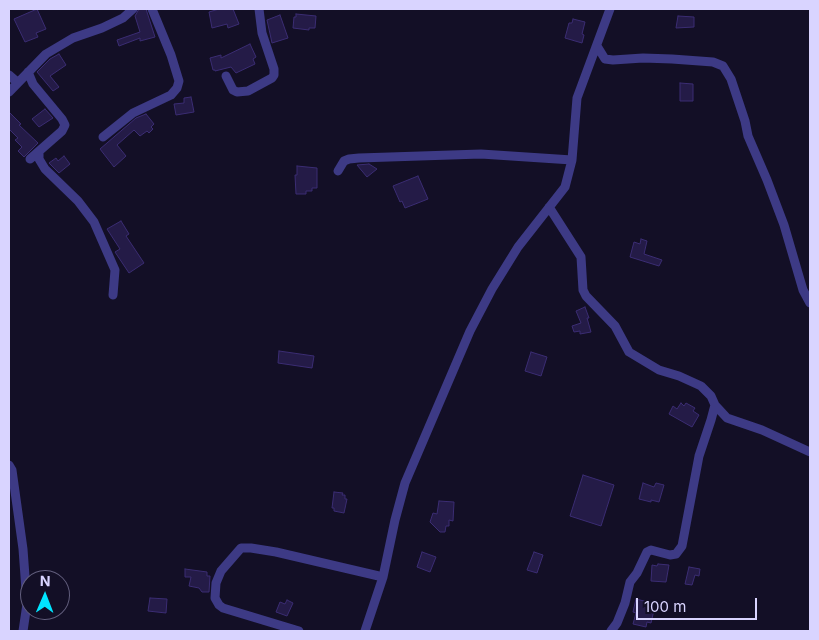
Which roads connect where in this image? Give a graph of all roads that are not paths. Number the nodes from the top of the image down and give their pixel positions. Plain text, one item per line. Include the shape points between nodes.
1 (133, 9) edge
2 (152, 9) edge
3 (259, 9) edge
4 (610, 9) edge
5 (597, 46) junction
6 (28, 72) junction
7 (9, 75) edge
8 (226, 76) dead end
9 (17, 82) junction
10 (9, 92) edge
11 (103, 137) dead end
12 (39, 151) junction
13 (30, 158) dead end
14 (572, 160) junction
15 (338, 171) dead end
16 (549, 207) junction
17 (113, 296) dead end
18 (810, 303) edge
19 (715, 405) junction
20 (810, 452) edge
21 (9, 465) edge
22 (383, 577) junction
23 (23, 631) edge
24 (300, 631) edge
25 (365, 631) edge
26 (611, 631) edge

1 - 6 street via 123,18 73,38 46,54
2 - 11 street via 179,81 177,88 133,113
3 - 8 street via 274,75 248,91 237,92
4 - 5 street
5 - 14 street via 577,98
5 - 18 street via 605,59 688,60 723,66 731,79 748,136 768,180
6 - 9 street
6 - 12 street via 33,84 65,125 62,132
7 - 9 street
9 - 10 street
12 - 13 street
12 - 17 street via 39,159 45,169 78,201 94,222 115,270
14 - 15 street via 481,154 359,158 344,161
14 - 16 street via 565,187
16 - 19 street via 580,257 586,296 615,326 629,352 659,370 701,386
16 - 22 street via 518,247 470,330 405,483
19 - 20 street via 727,418
19 - 26 street via 699,456 682,546 676,554 647,552 630,582 625,603
21 - 23 street via 28,604
22 - 24 street via 276,552 241,548 220,571 216,583 219,605
22 - 25 street

